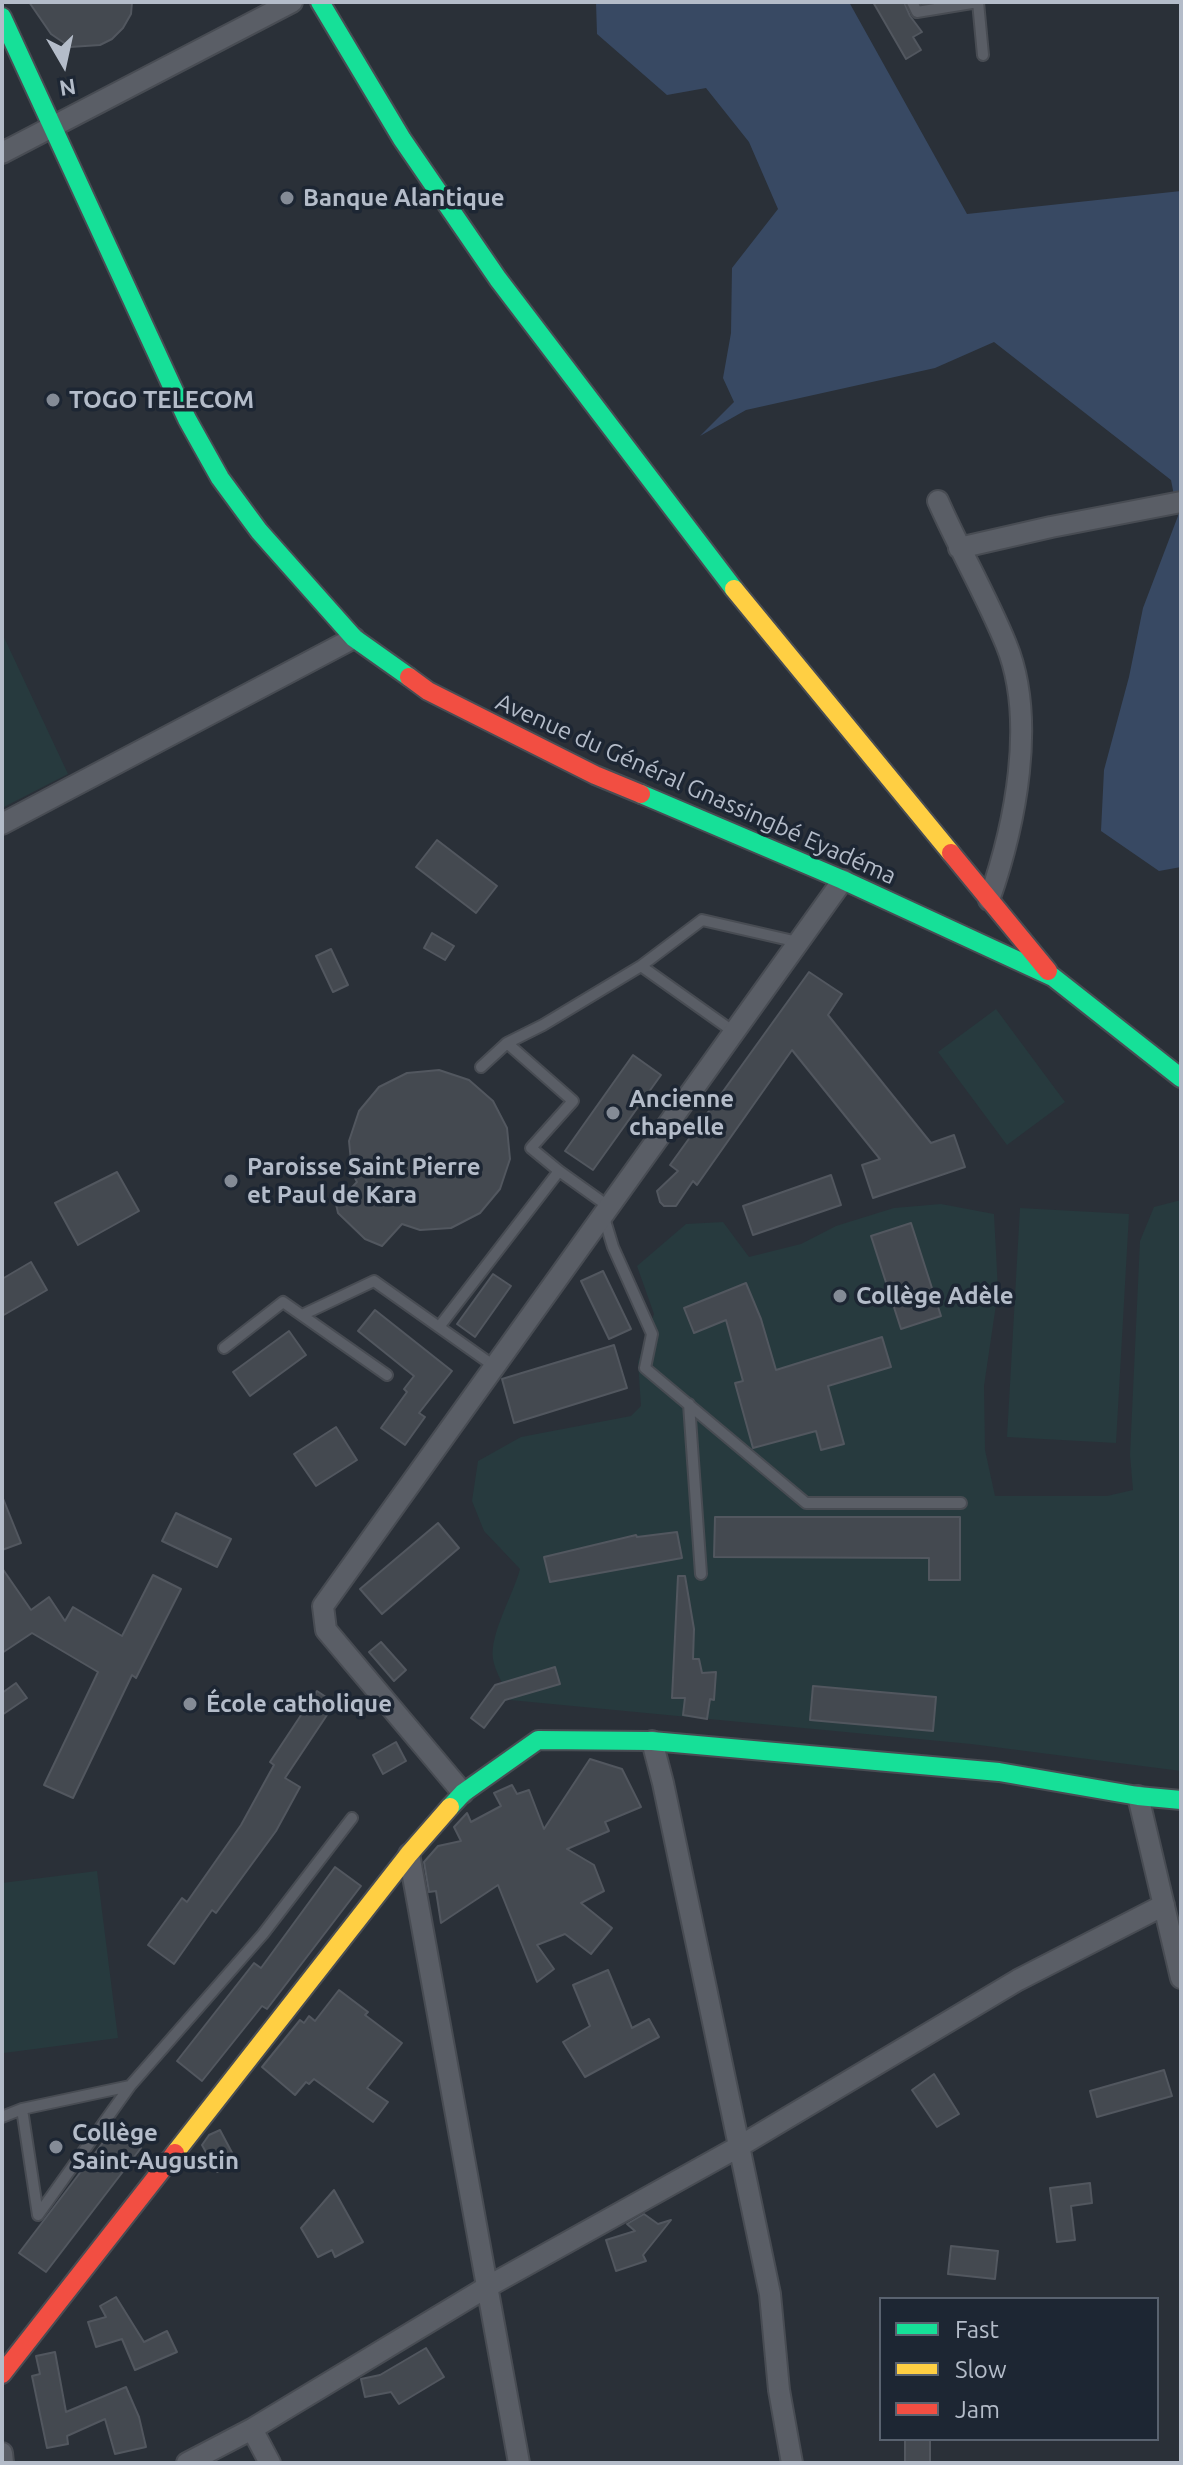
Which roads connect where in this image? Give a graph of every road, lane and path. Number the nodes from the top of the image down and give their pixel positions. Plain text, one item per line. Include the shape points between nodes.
1 (292, 2) edge
2 (320, 2) edge
3 (912, 2) edge
4 (978, 2) edge
5 (937, 5) edge
6 (2, 17) edge
7 (983, 55) dead end
8 (53, 128) junction
9 (2, 153) edge
10 (938, 501) dead end
11 (1173, 504) edge
12 (959, 548) junction
13 (354, 638) junction
14 (2, 824) edge
15 (843, 880) junction
16 (989, 900) junction
17 (798, 942) junction
18 (641, 966) junction
19 (1053, 977) junction
20 (734, 1032) junction
21 (507, 1043) junction
22 (481, 1067) dead end
23 (1181, 1078) edge
24 (559, 1171) junction
25 (606, 1210) junction
26 (302, 1315) junction
27 (439, 1327) junction
28 (224, 1348) dead end
29 (494, 1366) junction
30 (387, 1375) dead end
31 (689, 1404) junction
32 (961, 1503) dead end
33 (701, 1574) dead end
34 (652, 1741) junction
35 (463, 1793) junction
36 (1138, 1796) junction
37 (1181, 1800) edge
38 (352, 1818) dead end
39 (409, 1854) junction
40 (1164, 1905) junction
41 (1181, 1978) edge
42 (130, 2086) junction
43 (22, 2109) junction
44 (2, 2117) edge
45 (740, 2146) junction
46 (487, 2287) junction
47 (2, 2374) edge
48 (252, 2429) junction
49 (2, 2453) edge
50 (3, 2463) edge
51 (187, 2463) edge
52 (270, 2463) edge
53 (519, 2463) edge
54 (792, 2463) edge

1 - 8 street
2 - 16 street via 402,139 498,279 704,552
3 - 5 lane via 917,12
4 - 5 lane
4 - 7 lane
6 - 8 street, Avenue du Général Gnassingbé Eyadéma
8 - 9 street
8 - 13 street, Avenue du Général Gnassingbé Eyadéma via 187,419 220,478 259,531
10 - 12 street
11 - 12 street
12 - 16 street via 1007,646 1021,707 1020,773 1005,854
13 - 14 street
13 - 15 street, Avenue du Général Gnassingbé Eyadéma via 428,691 497,728
15 - 17 street
15 - 19 street, Avenue du Général Gnassingbé Eyadéma
16 - 19 street
17 - 18 lane via 702,920
17 - 20 street
18 - 20 lane
18 - 21 lane
19 - 23 street, Avenue du Général Gnassingbé Eyadéma
20 - 25 street
21 - 22 lane
21 - 24 lane via 573,1101 531,1148
24 - 25 lane
24 - 27 lane
25 - 29 street
25 - 31 lane via 613,1247 652,1334 645,1368
26 - 27 lane via 374,1281
26 - 28 lane via 283,1302
26 - 30 lane
27 - 29 lane
29 - 35 street via 323,1606 326,1630
31 - 32 lane via 806,1503
31 - 33 lane
34 - 35 street via 538,1740
34 - 36 street via 999,1772
34 - 45 street
35 - 39 street
36 - 37 street
36 - 40 street
38 - 42 lane via 263,1934
39 - 46 street
39 - 47 street
40 - 41 street
40 - 45 street via 1018,1980
42 - 43 lane
42 - 43 lane via 38,2215
43 - 44 lane
45 - 46 street
45 - 54 street via 770,2294
46 - 48 street
46 - 53 street
48 - 51 street
48 - 52 street
49 - 50 street

